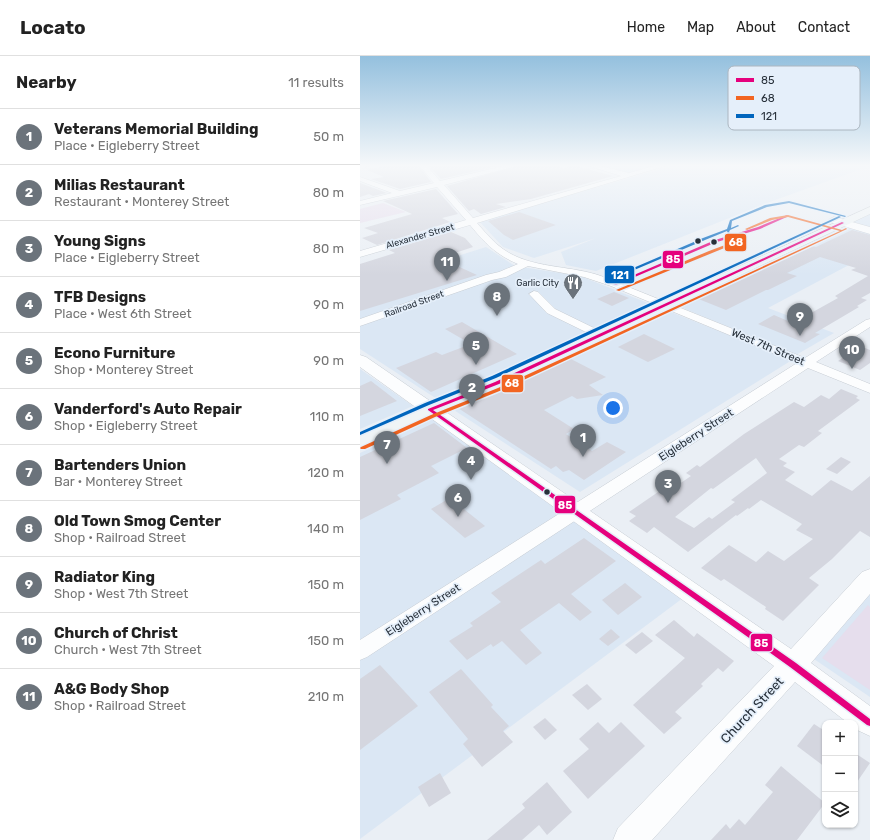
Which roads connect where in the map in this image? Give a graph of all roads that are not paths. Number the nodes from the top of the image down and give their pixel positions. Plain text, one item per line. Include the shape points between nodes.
1 (454, 202) edge
2 (541, 202) edge
3 (870, 203) edge
4 (870, 210) edge
5 (471, 222) junction
6 (838, 222) junction
7 (870, 231) edge
8 (360, 254) edge
9 (515, 260) junction
10 (527, 263) junction
11 (490, 277) junction
12 (534, 294) dead end
13 (662, 303) junction
14 (870, 322) edge
15 (360, 323) edge
16 (592, 330) junction
17 (360, 360) edge
18 (807, 363) junction
19 (870, 390) edge
20 (430, 410) junction
21 (360, 442) edge
22 (575, 512) junction
23 (870, 578) edge
24 (360, 651) edge
25 (794, 665) junction
26 (870, 723) edge
27 (630, 840) edge

1 - 5 street, West 7th Street
2 - 5 street, Alexander Street
3 - 6 main road
4 - 6 main road
5 - 8 street, Alexander Street
5 - 9 street, West 7th Street via 498,251
6 - 7 street
6 - 13 main road
9 - 10 street, West 7th Street
9 - 11 street, Railroad Street
10 - 11 street, Railroad Street via 502,275
10 - 13 street, West 7th Street via 593,276
11 - 15 street, Railroad Street
12 - 16 street via 551,311
13 - 16 main road
13 - 18 street, West 7th Street
13 - 20 main road via 497,383
14 - 18 street, Eigleberry Street
16 - 20 main road via 489,378
17 - 20 street
18 - 19 street, West 7th Street
18 - 22 street, Eigleberry Street
20 - 21 main road
20 - 22 street
22 - 24 street, Eigleberry Street
22 - 25 street
23 - 25 street, Church Street
25 - 26 street
25 - 27 street, Church Street

